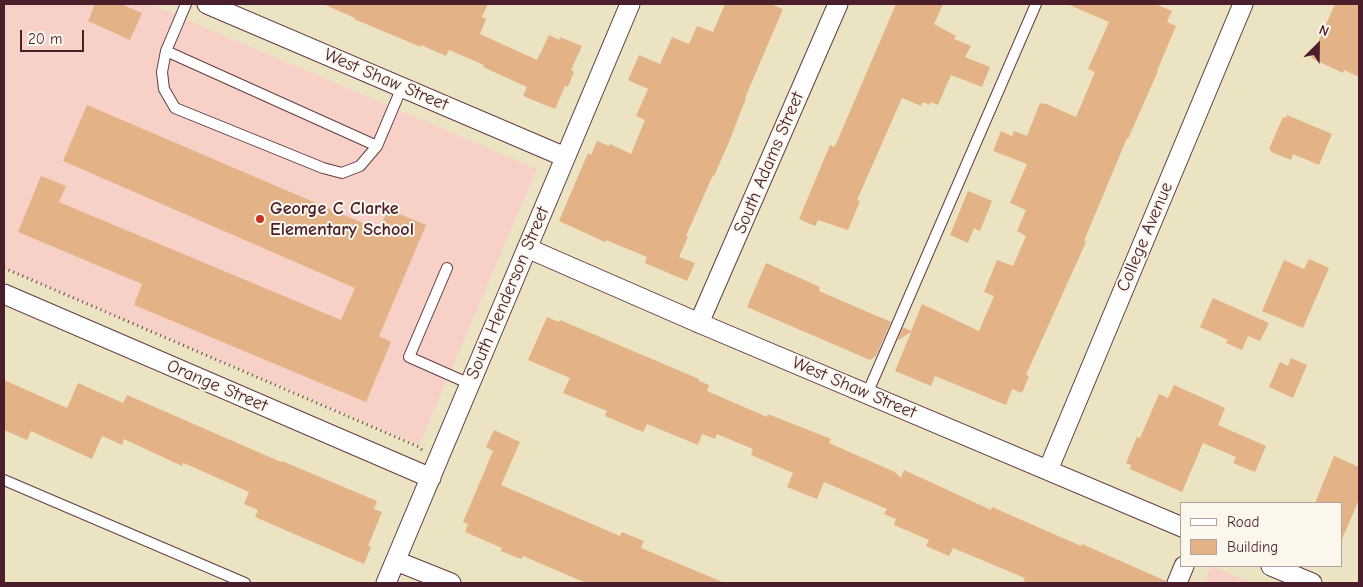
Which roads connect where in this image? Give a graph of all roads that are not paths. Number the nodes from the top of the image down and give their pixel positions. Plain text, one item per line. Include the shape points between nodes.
1 (186, 4) edge
2 (207, 4) edge
3 (630, 4) edge
4 (838, 4) edge
5 (1036, 4) edge
6 (1243, 4) edge
7 (166, 51) junction
8 (402, 87) junction
9 (377, 146) junction
10 (565, 157) junction
11 (527, 248) junction
12 (447, 268) dead end
13 (4, 294) edge
14 (700, 323) junction
15 (470, 384) junction
16 (867, 394) junction
17 (1048, 470) junction
18 (431, 478) junction
19 (4, 480) edge
20 (1180, 526) edge
21 (396, 561) junction
22 (1184, 567) edge
23 (1274, 567) edge
24 (245, 583) edge
25 (386, 583) edge
26 (451, 583) edge
27 (1177, 583) edge
28 (1312, 583) edge

1 - 7 lane
2 - 8 street, West Shaw Street
3 - 10 street, South Henderson Street
4 - 14 street, South Adams Street
5 - 16 lane
6 - 17 street, College Avenue
7 - 9 lane
7 - 9 lane via 162,72 164,90 175,108 342,173 360,166
8 - 9 lane
8 - 10 street, West Shaw Street
10 - 11 street, South Henderson Street
11 - 14 street, West Shaw Street
11 - 15 street, South Henderson Street
12 - 15 lane via 409,357
13 - 18 street, Orange Street
14 - 16 street, West Shaw Street
15 - 18 street, South Henderson Street
16 - 17 street, West Shaw Street
17 - 20 street, West Shaw Street
18 - 21 street, South Henderson Street
19 - 24 lane
21 - 25 street, South Henderson Street
21 - 26 street
22 - 27 street
23 - 28 street

